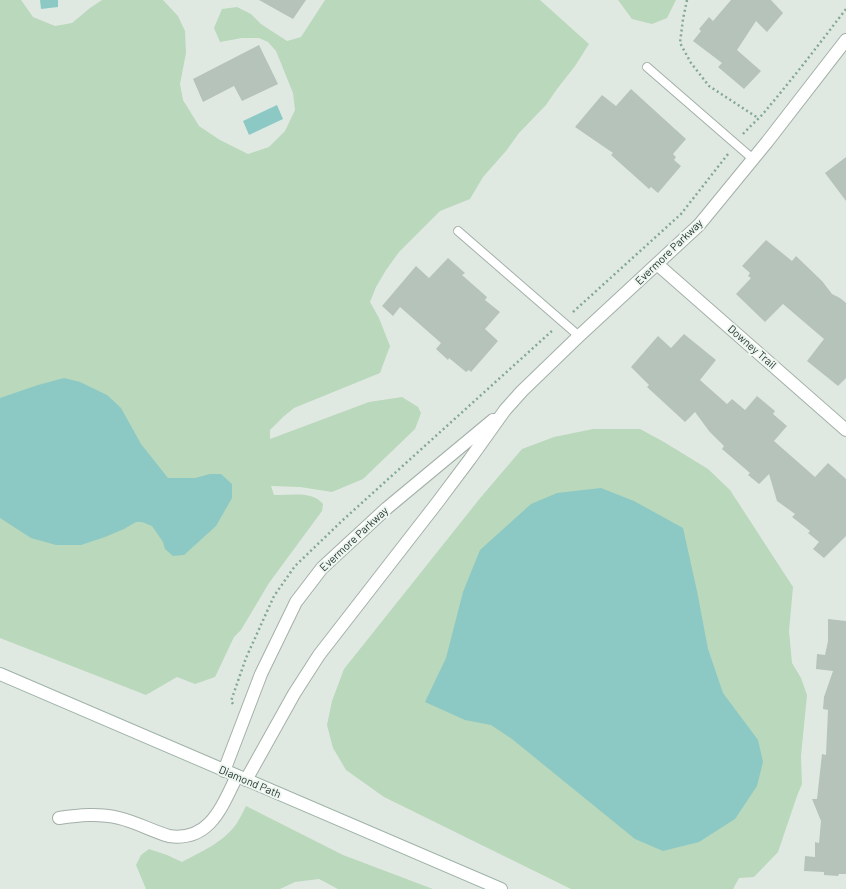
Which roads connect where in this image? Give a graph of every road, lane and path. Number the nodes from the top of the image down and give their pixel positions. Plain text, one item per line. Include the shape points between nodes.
1 (687, 0) edge
2 (846, 9) edge
3 (846, 40) edge
4 (647, 68) dead end
5 (758, 118) junction
6 (736, 144) junction
7 (753, 159) junction
8 (458, 231) dead end
9 (657, 264) junction
10 (562, 322) junction
11 (578, 336) junction
12 (505, 410) junction
13 (846, 430) edge
14 (0, 674) edge
15 (244, 719) junction
16 (224, 771) junction
17 (242, 778) junction
18 (59, 818) dead end
19 (501, 889) edge

1 - 5 path via 680,43 691,63 709,86
2 - 5 path
3 - 7 street, Evermore Parkway
4 - 6 lane
5 - 6 path
6 - 7 lane
6 - 10 path via 681,214
7 - 9 street, Evermore Parkway via 699,225
8 - 10 lane
9 - 11 street, Evermore Parkway
9 - 13 street, Downey Trail
10 - 11 lane
10 - 15 path via 350,513 295,566 274,596 246,658 231,701
11 - 12 street, Evermore Parkway
12 - 15 street, Evermore Parkway via 387,508 322,568 296,602 261,674
12 - 17 street, Evermore Parkway via 438,503 319,655
14 - 16 street, Diamond Path
15 - 16 street, Evermore Parkway
16 - 17 street, Diamond Path
17 - 18 street, Evermore Parkway via 216,816 207,826 191,835 169,836 119,818 106,816
17 - 19 street, Diamond Path

